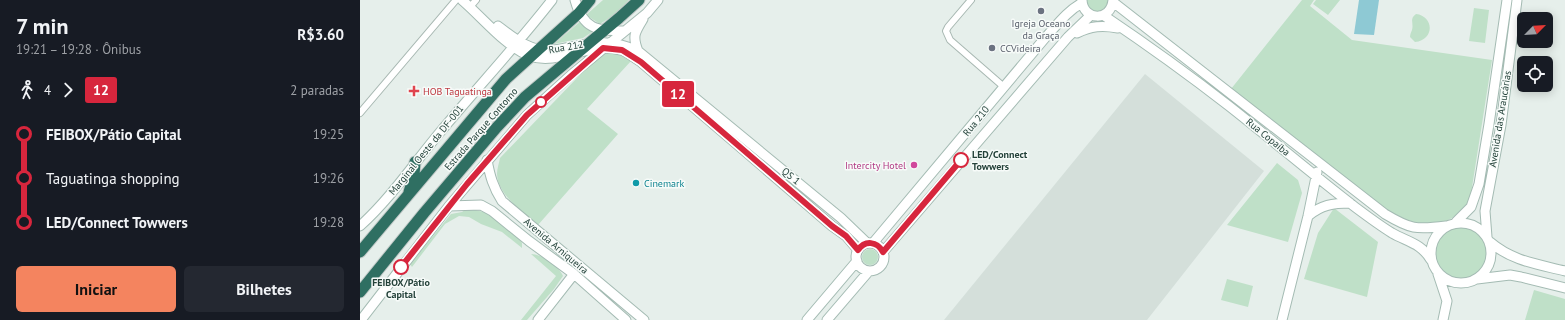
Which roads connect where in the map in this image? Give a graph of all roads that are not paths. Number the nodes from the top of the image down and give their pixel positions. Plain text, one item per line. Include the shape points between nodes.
1 (456, 0) edge
2 (462, 0) edge
3 (552, 0) edge
4 (575, 0) edge
5 (590, 0) edge
6 (639, 0) edge
7 (658, 0) edge
8 (971, 0) edge
9 (1507, 0) edge
10 (1517, 0) edge
11 (1115, 1) edge
12 (1082, 2) edge
13 (473, 4) edge
14 (579, 13) junction
15 (647, 13) junction
16 (1091, 15) junction
17 (1103, 16) junction
18 (1122, 28) junction
19 (604, 31) junction
20 (624, 31) junction
21 (1068, 37) junction
22 (588, 43) junction
23 (516, 45) junction
24 (607, 46) junction
25 (638, 51) junction
26 (577, 52) junction
27 (534, 53) junction
28 (1004, 87) junction
29 (360, 113) edge
30 (1490, 124) junction
31 (1501, 125) junction
32 (487, 160) junction
33 (416, 162) junction
34 (1318, 163) junction
35 (1316, 177) junction
36 (408, 196) junction
37 (1350, 203) junction
38 (449, 206) junction
39 (1308, 216) junction
40 (1456, 222) junction
41 (360, 226) edge
42 (1446, 226) junction
43 (533, 227) junction
44 (525, 237) junction
45 (1489, 240) junction
46 (870, 243) junction
47 (858, 250) junction
48 (360, 252) edge
49 (883, 252) junction
50 (1431, 260) junction
51 (857, 261) junction
52 (869, 271) junction
53 (1565, 272) edge
54 (1438, 273) junction
55 (574, 274) junction
56 (1477, 279) junction
57 (1565, 288) edge
58 (360, 292) edge
59 (361, 320) edge
60 (538, 320) edge
61 (626, 320) edge
62 (644, 320) edge
63 (807, 320) edge
64 (827, 320) edge
65 (1282, 320) edge
66 (1443, 320) edge

1 - 29 street
2 - 13 main road, Rua 212
3 - 23 main road, Marginal Oeste da DF-001
4 - 14 main road
5 - 14 highway, Estrada Parque Contorno
6 - 19 highway, Estrada Parque Contorno
7 - 15 main road
8 - 28 street via 946,31 950,40
9 - 30 main road, Avenida das Araucárias
10 - 31 main road, Avenida das Araucárias
11 - 17 main road
11 - 34 main road, Rua Copaíba
12 - 16 main road
12 - 28 main road, Rua 210 via 1065,16
13 - 23 main road, Rua 212
14 - 19 main road via 592,26
14 - 27 highway, Estrada Parque Contorno
15 - 20 main road
15 - 25 main road via 635,34 634,42
16 - 17 main road
16 - 21 main road, Rua 210
17 - 18 main road, Rua Copaíba
18 - 21 main road via 1092,26
18 - 35 main road, Rua Copaíba via 1203,86
19 - 20 main road
19 - 22 highway, Estrada Parque Contorno
20 - 24 main road
21 - 49 main road, Rua 210
22 - 24 main road, Rua 212 via 603,42
22 - 26 highway, Estrada Parque Contorno
22 - 27 main road, Rua 212
23 - 27 main road, Rua 212
23 - 33 main road, Marginal Oeste da DF-001 via 468,98
24 - 25 main road, Rua 212 via 620,44
24 - 26 main road, Rua 212
24 - 32 main road via 527,115
24 - 47 main road, Rua 212 via 622,50 641,62 846,236
25 - 46 main road, QS 1
26 - 27 main road, Rua 212 via 552,58
26 - 58 highway, Estrada Parque Contorno via 525,96 501,122
27 - 36 highway, Estrada Parque Contorno via 506,79
28 - 46 main road, Rua 210
30 - 31 main road
30 - 40 main road, Avenida das Araucárias via 1475,198 1471,207
31 - 45 main road, Avenida das Araucárias via 1485,211
32 - 38 main road
32 - 43 main road, Avenida Arniqueira via 495,191 502,201
33 - 36 highway
33 - 41 main road, Marginal Oeste da DF-001 via 382,206
34 - 35 main road
34 - 42 main road, Rua Copaíba via 1400,223 1414,228
35 - 37 main road, Rua Copaíba
35 - 39 main road
36 - 48 highway, Estrada Parque Contorno
37 - 39 main road via 1333,203
37 - 50 main road, Rua Copaíba via 1394,234 1426,251
38 - 44 main road, Avenida Arniqueira via 481,205
38 - 59 main road
39 - 65 main road
40 - 42 main road
40 - 45 main road via 1474,225 1482,230
42 - 50 main road via 1435,237
43 - 44 main road
43 - 62 main road, Avenida Arniqueira
44 - 55 main road, Avenida Arniqueira
45 - 53 main road via 1501,252 1517,259
45 - 56 main road via 1492,252 1490,263
46 - 47 main road via 863,244
46 - 49 main road via 881,248
47 - 51 main road
49 - 52 main road via 881,265
50 - 54 main road
51 - 52 main road via 861,268
51 - 63 main road
52 - 64 main road
54 - 56 main road via 1446,280 1456,283 1467,283
54 - 66 main road via 1447,301
55 - 60 main road
55 - 61 main road, Avenida Arniqueira
56 - 57 main road via 1510,275

